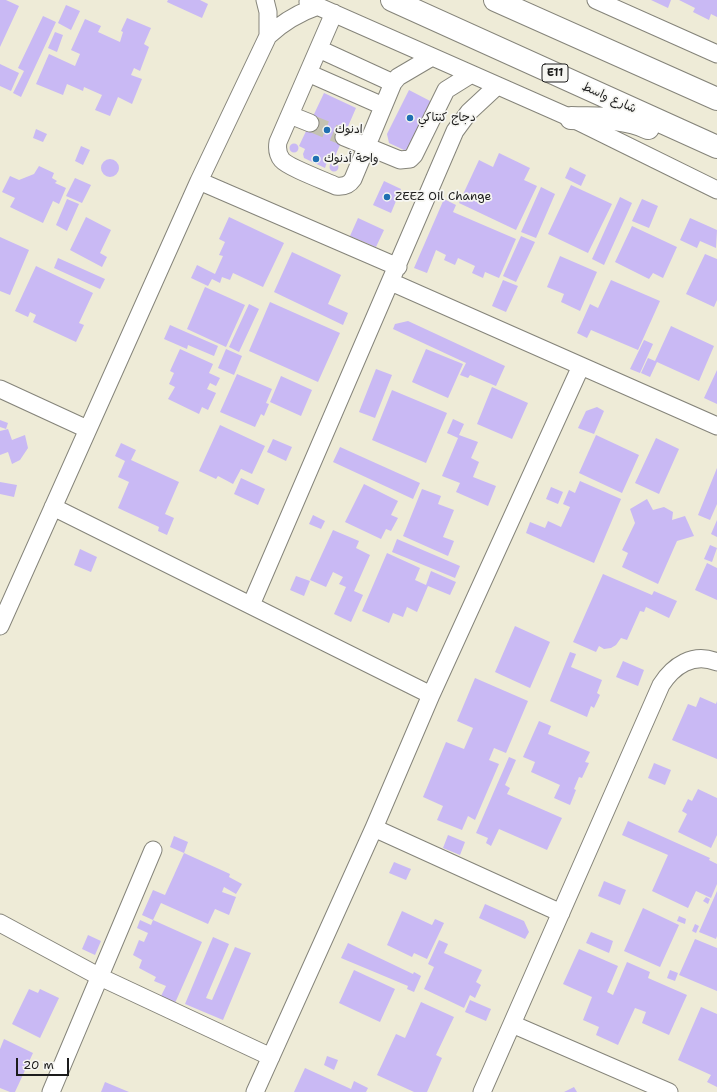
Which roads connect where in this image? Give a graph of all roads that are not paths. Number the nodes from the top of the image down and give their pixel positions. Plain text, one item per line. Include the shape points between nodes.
1 (265, 0) edge
2 (392, 0) edge
3 (495, 0) edge
4 (596, 0) edge
5 (311, 3) edge
6 (334, 13) junction
7 (268, 36) junction
8 (319, 49) junction
9 (717, 54) edge
10 (432, 57) junction
11 (308, 73) junction
12 (470, 75) junction
13 (393, 83) junction
14 (497, 86) junction
15 (717, 99) edge
16 (383, 106) junction
17 (290, 115) junction
18 (570, 118) junction
19 (310, 123) tunnel mouth
20 (344, 137) tunnel mouth
21 (717, 146) edge
22 (367, 147) junction
23 (717, 160) edge
24 (199, 181) junction
25 (717, 190) edge
26 (394, 274) junction
27 (581, 366) junction
28 (0, 389) edge
29 (717, 426) edge
30 (87, 430) junction
31 (53, 507) junction
32 (251, 605) junction
33 (0, 626) edge
34 (717, 662) edge
35 (431, 694) junction
36 (374, 828) junction
37 (153, 850) dead end
38 (560, 913) junction
39 (0, 923) edge
40 (100, 977) junction
41 (512, 1024) junction
42 (271, 1057) junction
43 (51, 1092) edge
44 (255, 1092) edge
45 (482, 1092) edge
46 (669, 1092) edge

1 - 7 street
2 - 21 highway, شارع واسط / E11
3 - 15 highway
4 - 9 street
5 - 6 street
5 - 7 street
6 - 8 street
6 - 10 street
7 - 24 street
8 - 11 street
8 - 13 street
10 - 12 street
10 - 13 street via 398,77
11 - 16 street
11 - 17 street
12 - 14 street
12 - 22 street via 446,90 410,159 400,160
13 - 16 street
14 - 18 street
14 - 26 street via 469,112 456,131
16 - 22 street
17 - 19 street
17 - 22 street via 278,142 277,148 281,159 336,186 346,185 354,179
18 - 23 highway via 629,120
18 - 25 street
20 - 22 street
24 - 26 street
24 - 30 street
26 - 27 street
26 - 32 street
27 - 29 street
27 - 35 street
28 - 30 street
30 - 31 street
31 - 32 street
31 - 33 street
32 - 35 street
34 - 38 street via 701,659 689,661 668,674 661,685
35 - 36 street
36 - 38 street
36 - 42 street
37 - 40 street
38 - 41 street
39 - 40 street
40 - 42 street
40 - 43 street
41 - 45 street
41 - 46 street
42 - 44 street

